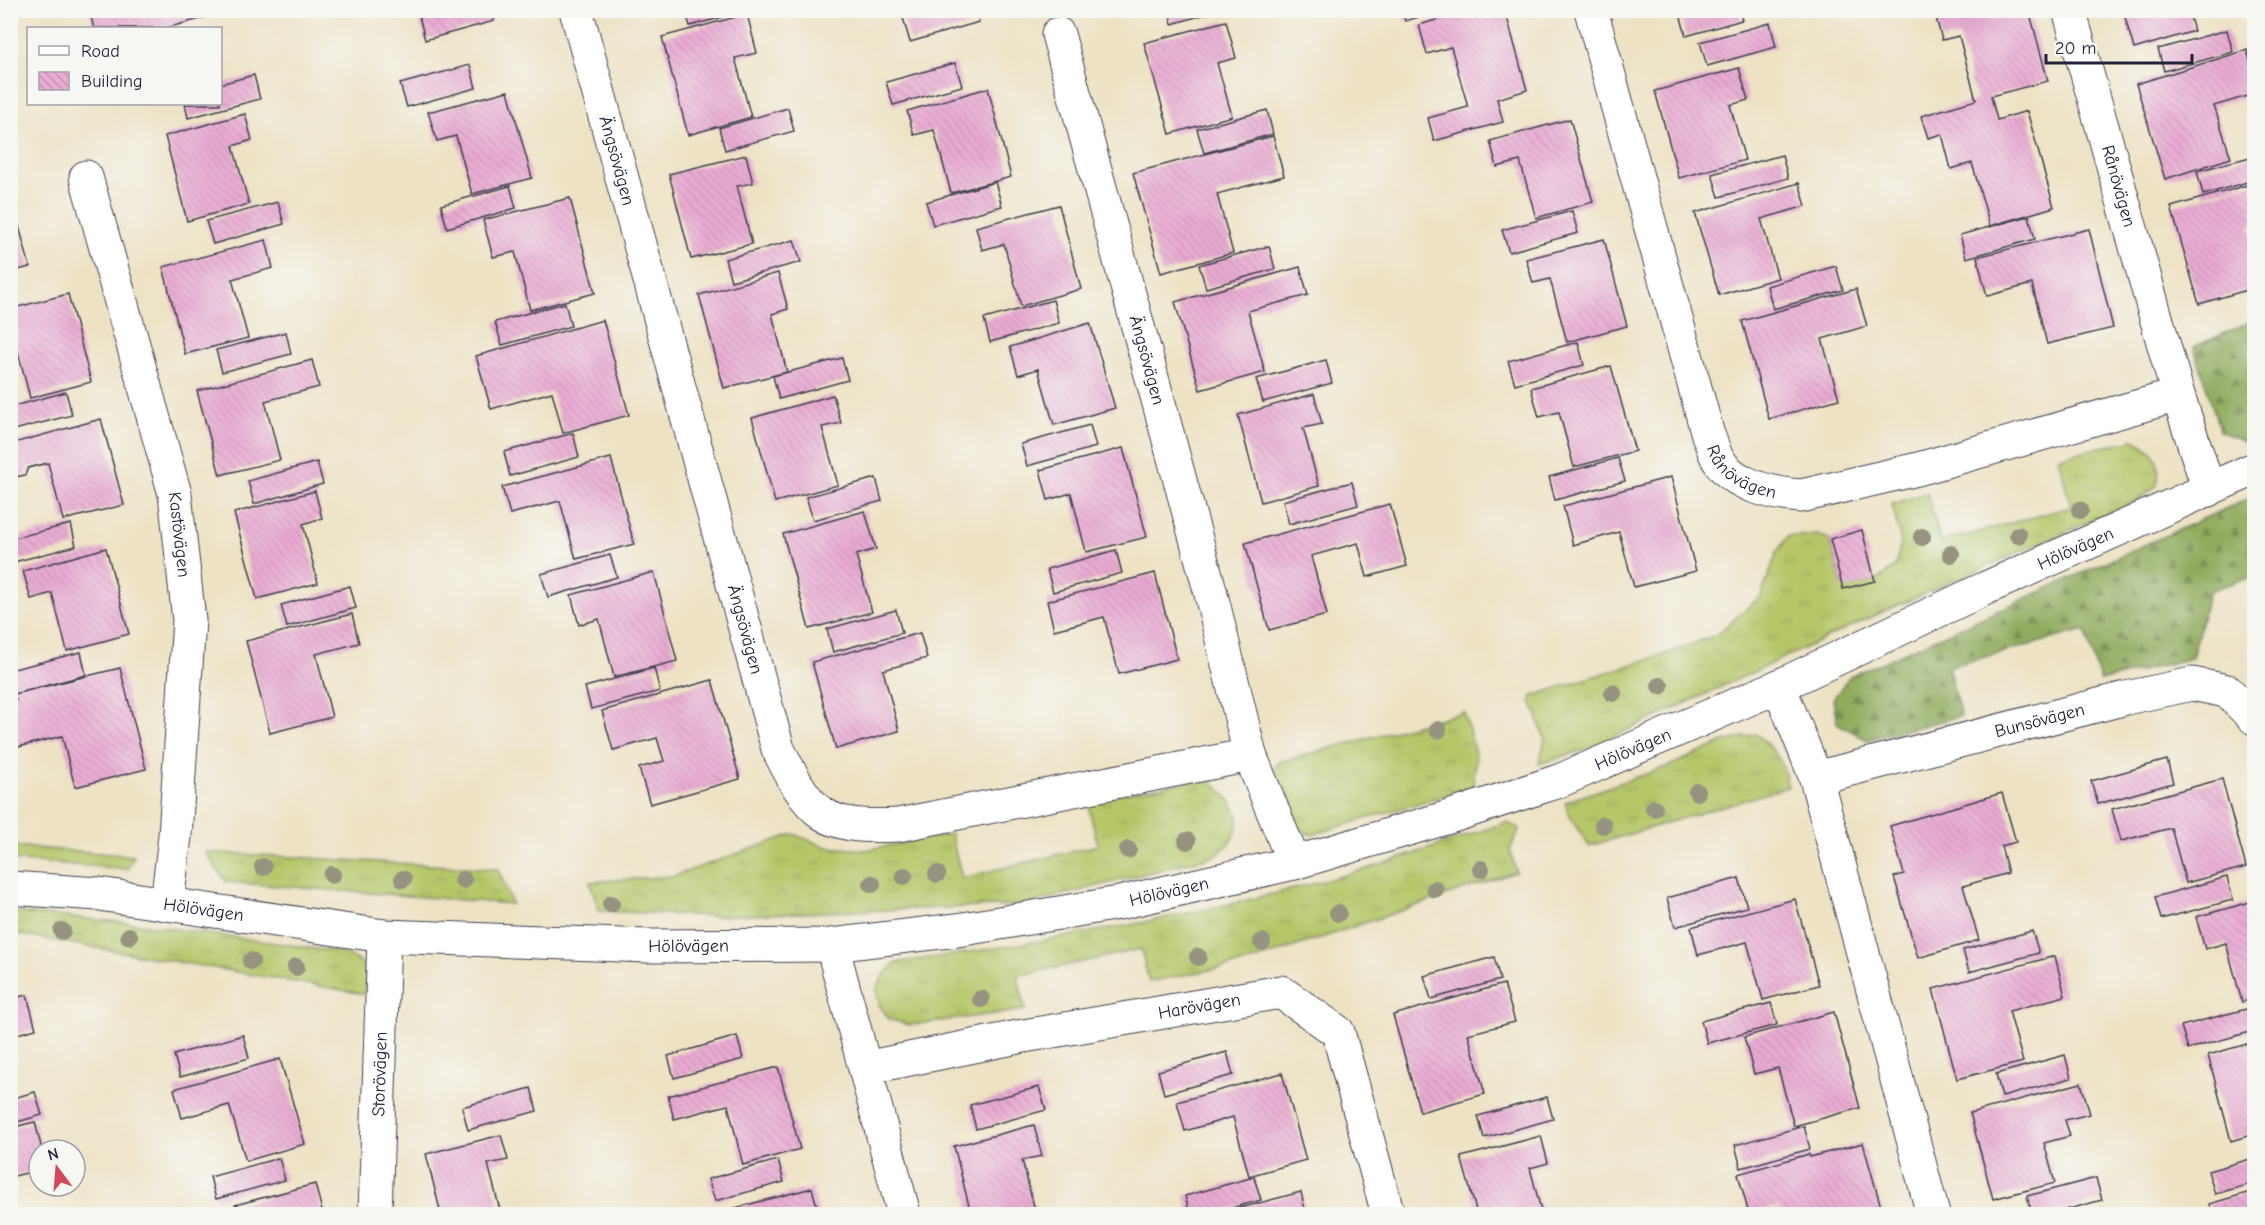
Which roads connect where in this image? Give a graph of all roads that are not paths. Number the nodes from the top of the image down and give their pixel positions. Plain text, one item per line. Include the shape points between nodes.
1 (576, 10) edge
2 (1591, 10) edge
3 (2069, 10) edge
4 (1058, 34) dead end
5 (86, 177) dead end
6 (2178, 395) junction
7 (2254, 469) edge
8 (2209, 490) junction
9 (1779, 686) junction
10 (2254, 718) edge
11 (1250, 756) junction
12 (1816, 778) junction
13 (1294, 863) junction
14 (10, 888) edge
15 (167, 904) junction
16 (384, 936) junction
17 (832, 945) junction
18 (865, 1068) junction
19 (375, 1215) edge
20 (904, 1215) edge
21 (1388, 1215) edge
22 (1933, 1215) edge

1 - 11 street, Ängsövägen via 778,749 811,806 835,820 860,827 898,825
2 - 6 street, Rånövägen via 1708,435 1720,462 1739,480 1785,495 1801,496 1917,469
3 - 6 street, Rånövägen
4 - 11 street, Ängsövägen via 1210,590
5 - 15 street, Kastövägen via 175,494 189,620
6 - 8 street, Rånövägen
7 - 8 street, Hölövägen
8 - 9 street, Hölövägen via 1986,588
9 - 12 street
9 - 13 street, Hölövägen via 1559,781
10 - 12 street, Bunsövägen via 2227,691 2192,684
11 - 13 street, Ängsövägen
12 - 22 street
13 - 17 street, Hölövägen via 1119,903 957,930
14 - 15 street, Hölövägen via 99,894
15 - 16 street, Hölövägen
16 - 17 street, Hölövägen via 648,946
16 - 19 street, Storövägen
17 - 18 street
18 - 20 street
18 - 21 street, Harövägen via 1281,992 1338,1032

